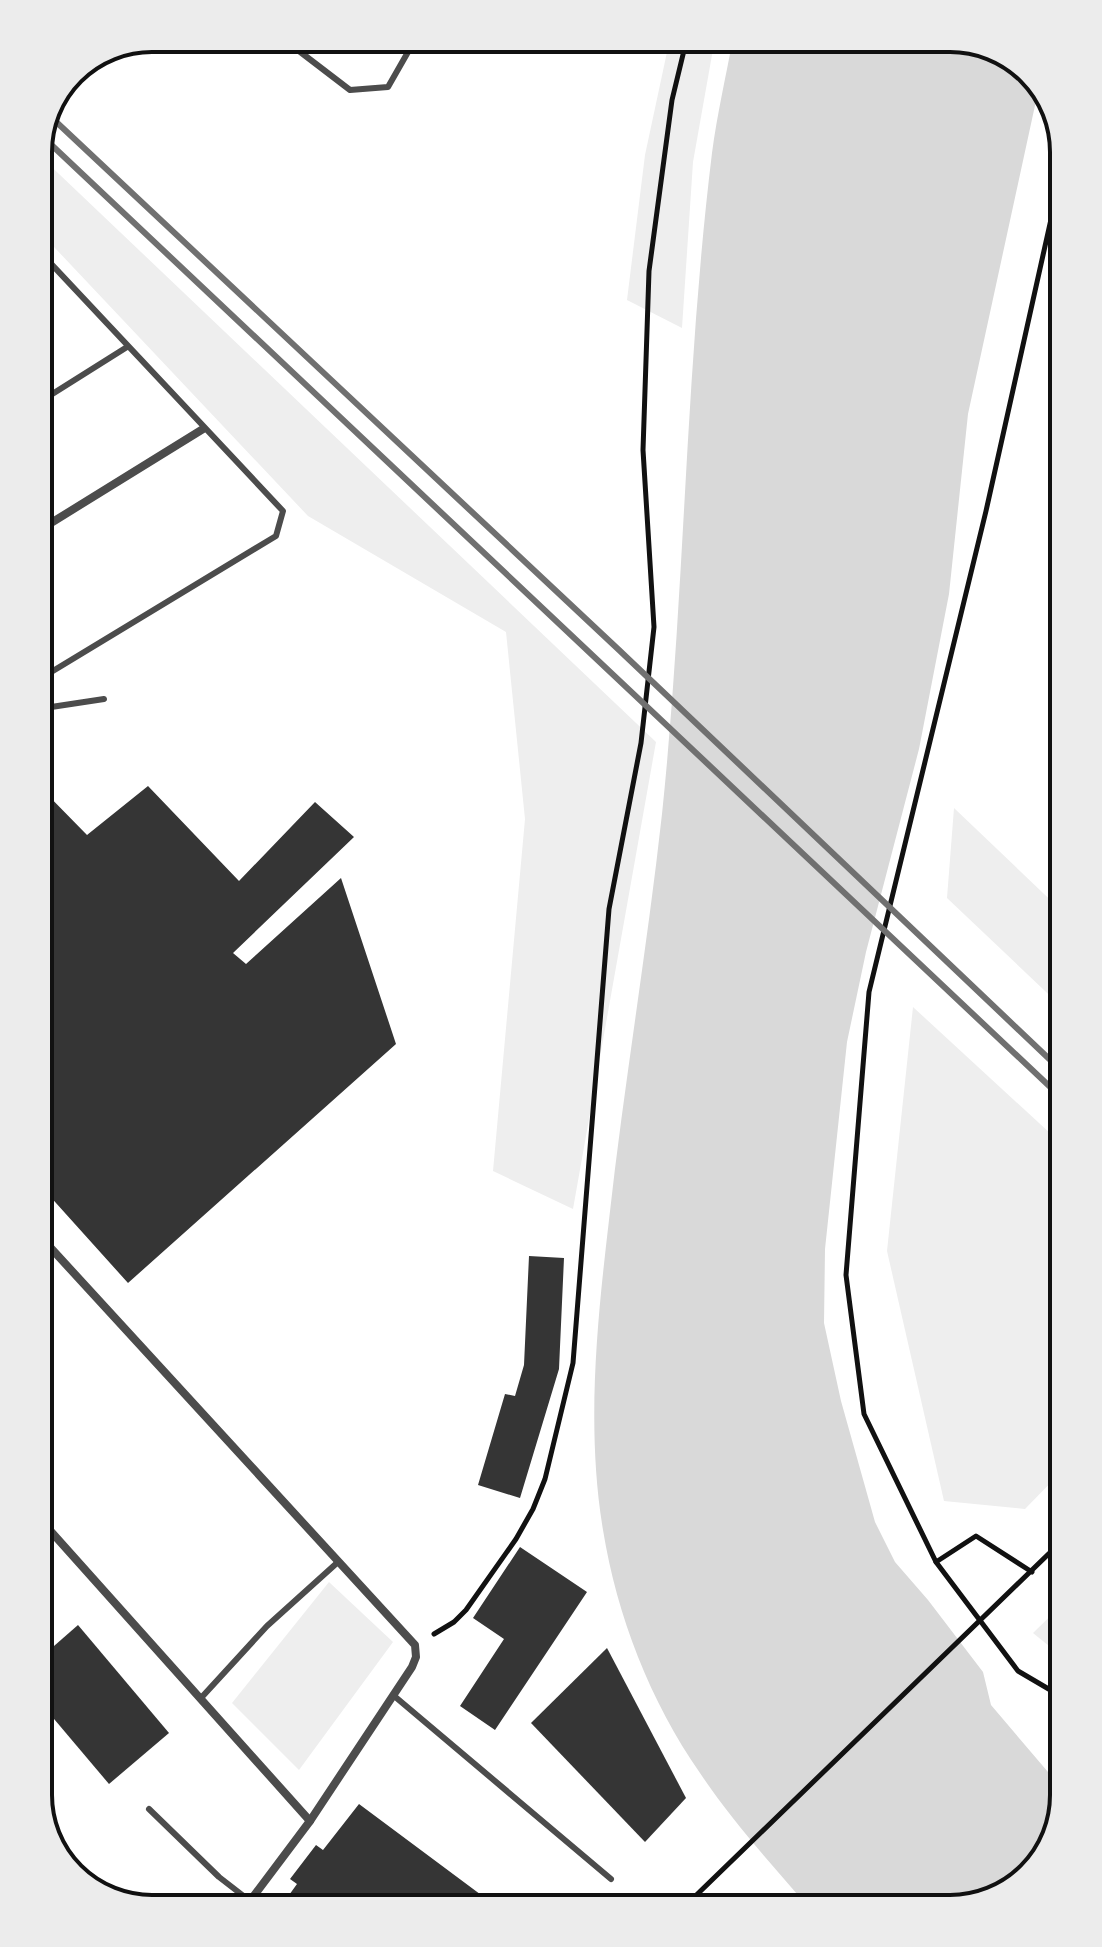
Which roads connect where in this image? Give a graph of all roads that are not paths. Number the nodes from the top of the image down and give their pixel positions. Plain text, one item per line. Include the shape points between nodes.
1 (300, 52) edge
2 (408, 52) edge
3 (52, 266) edge
4 (127, 347) junction
5 (52, 394) edge
6 (203, 429) junction
7 (52, 522) edge
8 (52, 672) edge
9 (104, 699) dead end
10 (52, 707) edge
11 (52, 1249) edge
12 (52, 1533) edge
13 (338, 1562) junction
14 (393, 1695) junction
15 (201, 1698) junction
16 (149, 1809) dead end
17 (310, 1821) junction
18 (611, 1879) dead end
19 (237, 1895) edge
20 (254, 1895) edge

1 - 2 lane via 350,90 388,87
3 - 4 lane
4 - 5 lane
4 - 6 lane
6 - 7 street
6 - 8 lane via 283,511 276,536
9 - 10 lane
11 - 13 street
12 - 15 street
13 - 14 street via 415,1645 416,1657
13 - 15 lane via 267,1626
14 - 17 street
14 - 18 lane
15 - 17 street
16 - 19 lane
17 - 20 street

